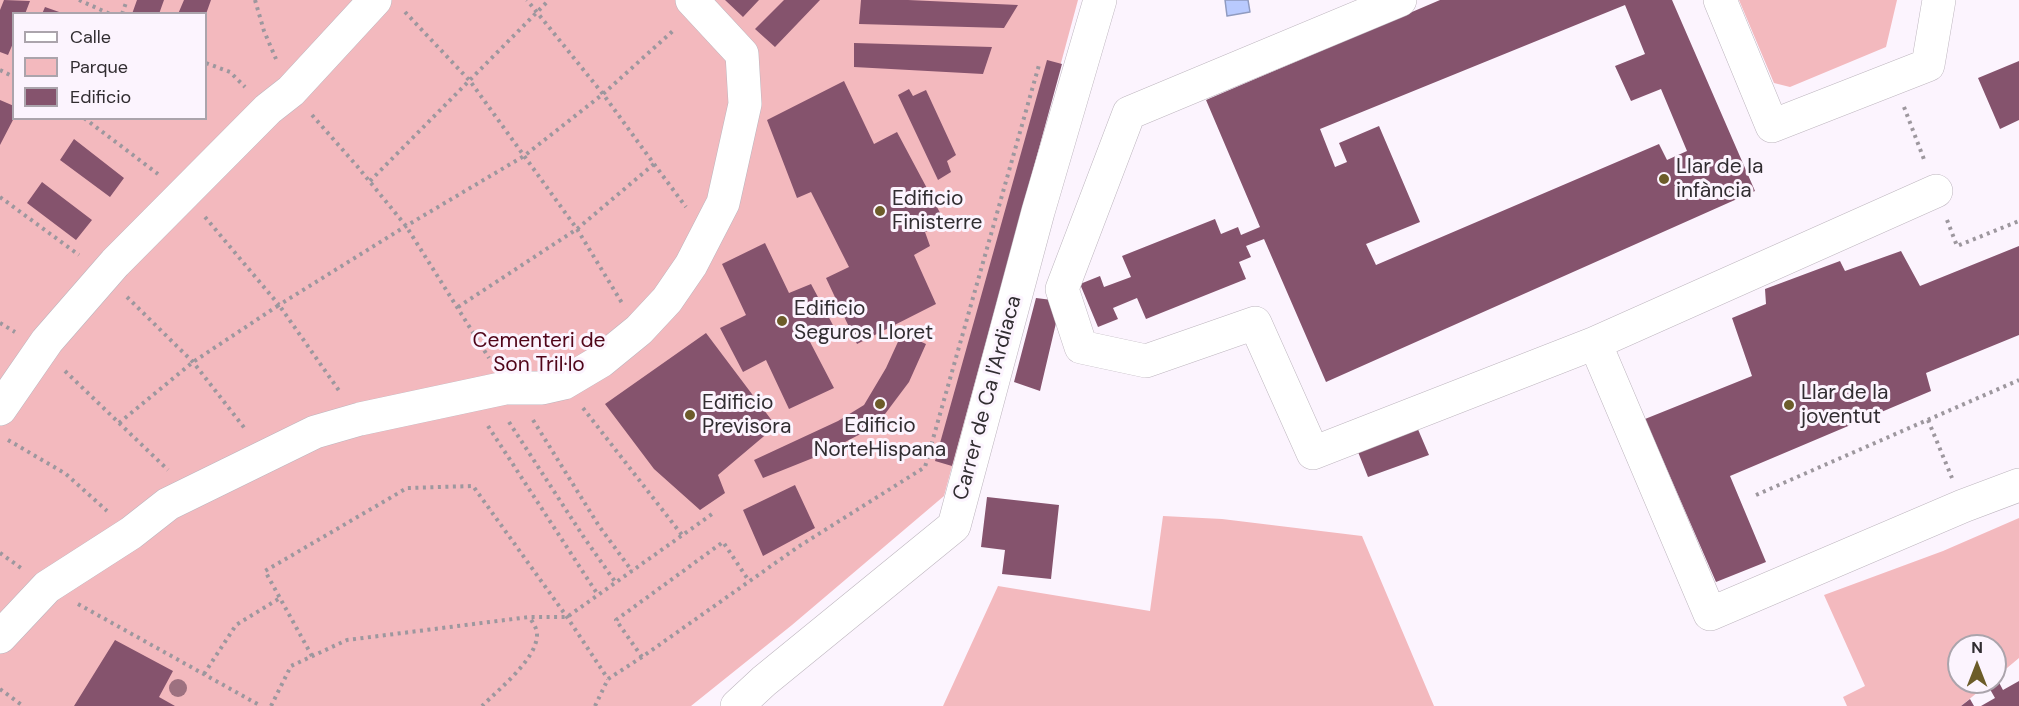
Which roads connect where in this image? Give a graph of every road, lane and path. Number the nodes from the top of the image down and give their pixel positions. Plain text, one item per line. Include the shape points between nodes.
1 (79, 0) edge
2 (255, 0) edge
3 (527, 0) edge
4 (549, 0) edge
5 (1100, 0) edge
6 (1400, 0) edge
7 (1720, 0) edge
8 (1939, 0) edge
9 (696, 3) edge
10 (389, 4) edge
11 (538, 11) junction
12 (106, 12) edge
13 (207, 63) edge
14 (1039, 65) dead end
15 (470, 81) junction
16 (603, 94) junction
17 (279, 100) junction
18 (87, 120) edge
19 (524, 156) junction
20 (654, 164) junction
21 (370, 181) junction
22 (1936, 191) dead end
23 (185, 194) junction
24 (0, 197) edge
25 (406, 226) junction
26 (577, 229) junction
27 (707, 234) junction
28 (105, 275) junction
29 (279, 305) junction
30 (458, 307) junction
31 (639, 330) junction
32 (1595, 343) junction
33 (41, 348) junction
34 (194, 362) junction
35 (2019, 380) edge
36 (564, 383) junction
37 (505, 387) junction
38 (0, 409) edge
39 (531, 418) dead end
40 (360, 419) junction
41 (1928, 420) junction
42 (509, 422) dead end
43 (119, 423) junction
44 (487, 427) dead end
45 (0, 435) edge
46 (267, 456) junction
47 (2019, 485) edge
48 (192, 492) junction
49 (1756, 495) dead end
50 (1963, 506) junction
51 (715, 512) dead end
52 (131, 532) junction
53 (682, 535) junction
54 (632, 572) junction
55 (749, 580) junction
56 (616, 583) junction
57 (47, 587) junction
58 (598, 595) junction
59 (280, 598) junction
60 (529, 617) junction
61 (567, 617) junction
62 (0, 637) edge
63 (312, 656) junction
64 (642, 657) junction
65 (204, 674) junction
66 (608, 679) junction
67 (0, 689) edge
68 (22, 706) edge
69 (261, 706) edge
70 (271, 706) edge
71 (482, 706) edge
72 (595, 706) edge
73 (737, 706) edge

1 - 12 path
2 - 17 path
3 - 11 path
4 - 11 path
5 - 73 street, Carrer de Ca l'Ardiaca via 1038,212 954,526
6 - 32 street via 1129,113 1062,289 1081,347 1146,361 1255,323 1312,453
7 - 8 street via 1772,126 1928,65
9 - 16 path
9 - 27 street via 742,54 745,104 723,203
10 - 15 path
10 - 17 street
11 - 15 path
11 - 16 path
13 - 17 path
14 - 55 path via 925,467
15 - 19 path
15 - 21 path
16 - 19 path
16 - 20 path
17 - 21 path
17 - 23 street
18 - 23 path
19 - 25 path
19 - 26 path
20 - 26 path
20 - 27 path
21 - 25 path
22 - 32 street
23 - 28 street
23 - 29 path
24 - 28 path
25 - 29 path
25 - 30 path
26 - 30 path
26 - 31 path
27 - 31 street via 667,300
28 - 33 street
28 - 34 path
29 - 34 path
29 - 40 path
30 - 37 path
31 - 36 street via 602,361
32 - 50 street via 1710,614
33 - 38 street
33 - 43 path
34 - 43 path
34 - 46 path
35 - 41 path
36 - 37 street
36 - 53 path
37 - 40 street
39 - 54 path
40 - 46 street via 315,432
41 - 49 path
41 - 50 path
42 - 56 path
43 - 48 path
44 - 58 path
45 - 52 path via 66,474
46 - 48 street
47 - 50 street
48 - 52 street via 168,504
51 - 53 path
52 - 57 street
53 - 54 path
54 - 56 path
55 - 64 path
55 - 64 path via 723,542 616,620
56 - 58 path
57 - 62 street
57 - 65 path
58 - 61 path
59 - 61 path via 265,571 407,488 472,486
59 - 63 path
59 - 65 path via 236,625
60 - 61 path
60 - 63 path via 347,640
60 - 71 path via 537,636 534,648 515,674
61 - 66 path
63 - 70 path via 291,666
64 - 66 path
65 - 69 path
66 - 72 path
67 - 68 path

